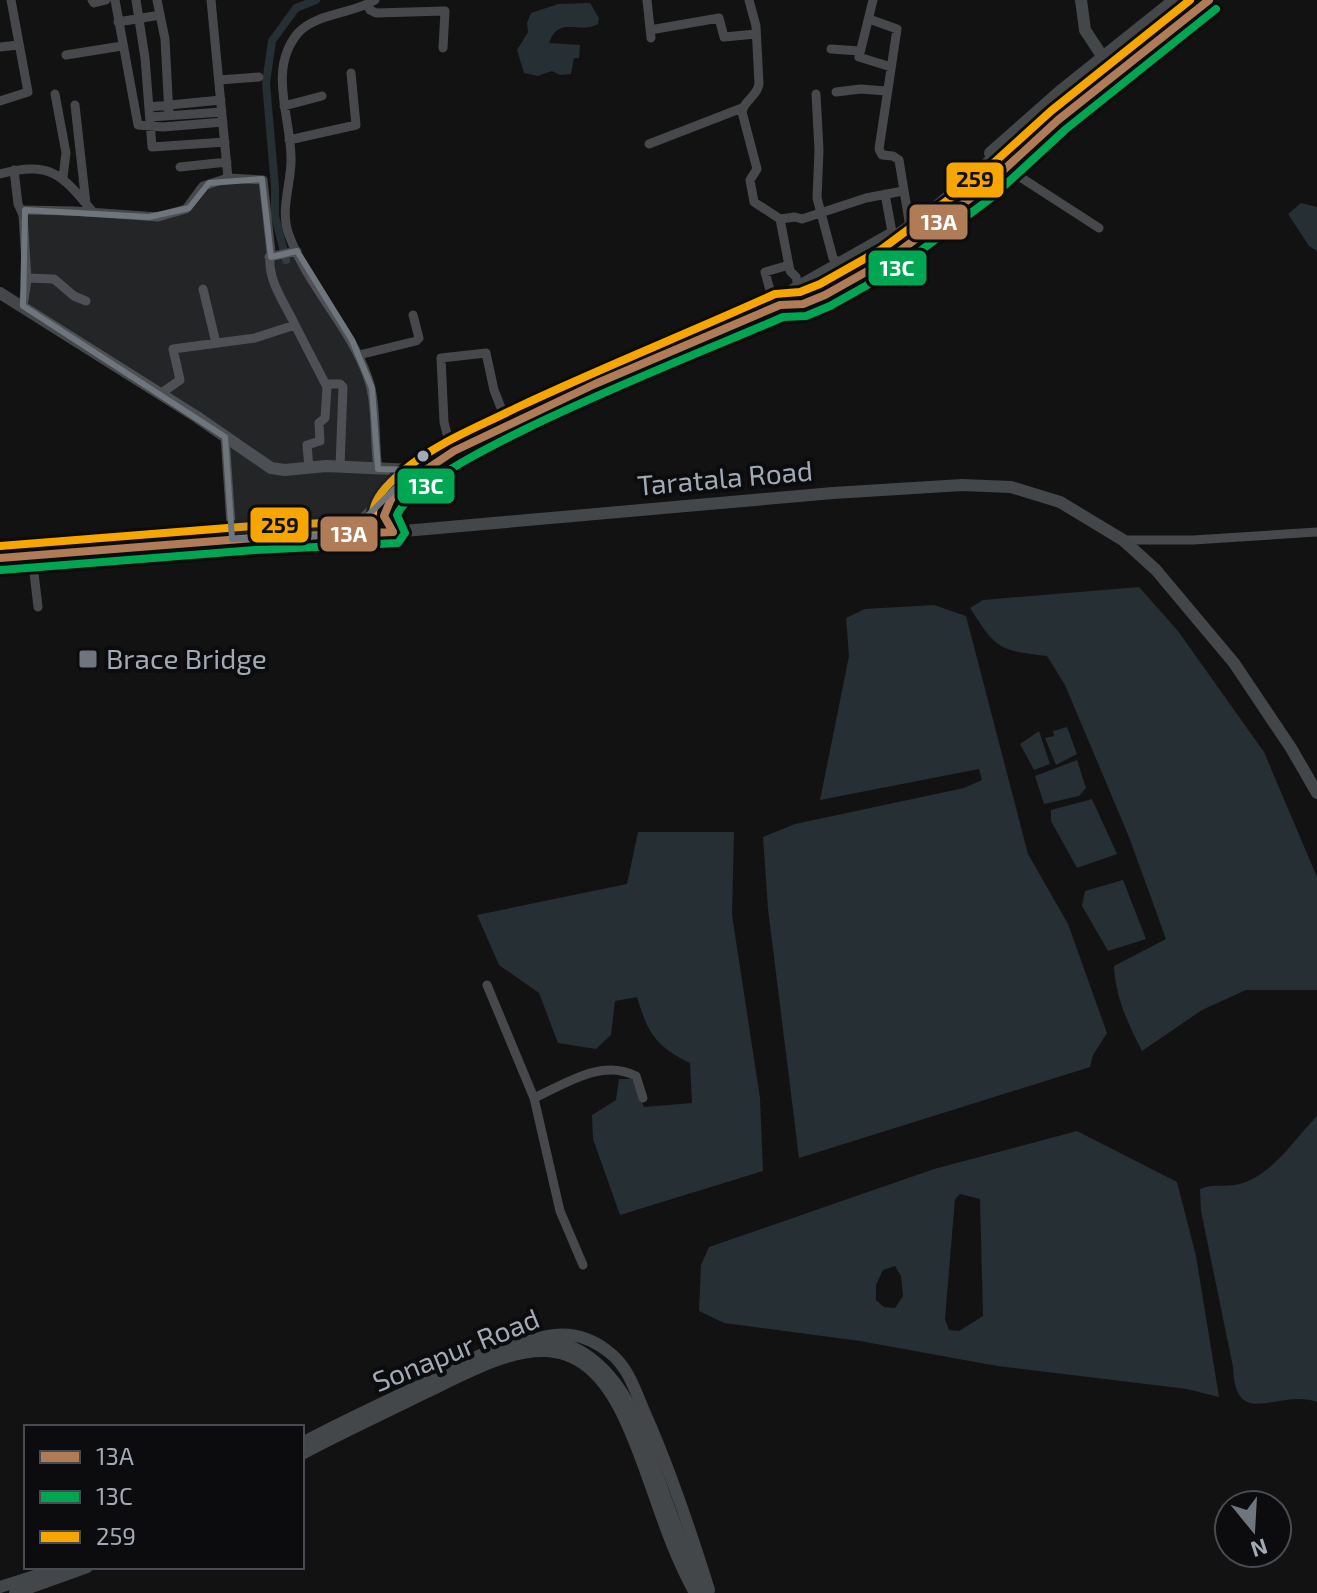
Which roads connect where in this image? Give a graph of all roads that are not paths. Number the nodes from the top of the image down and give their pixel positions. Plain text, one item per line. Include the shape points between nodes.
1 (11, 0) edge
2 (92, 0) edge
3 (106, 0) edge
4 (115, 0) edge
5 (136, 0) edge
6 (157, 0) edge
7 (211, 0) edge
8 (647, 0) edge
9 (749, 0) edge
10 (873, 0) edge
11 (1081, 0) edge
12 (1174, 0) edge
13 (1184, 0) edge
14 (1209, 0) edge
15 (372, 2) edge
16 (160, 15) junction
17 (139, 18) junction
18 (869, 19) junction
19 (118, 22) junction
20 (756, 34) junction
21 (18, 45) junction
22 (122, 46) junction
23 (0, 47) edge
24 (443, 48) dead end
25 (831, 49) dead end
26 (860, 51) junction
27 (66, 55) dead end
28 (1102, 56) junction
29 (891, 67) junction
30 (351, 73) dead end
31 (1116, 73) junction
32 (259, 77) dead end
33 (219, 80) junction
34 (886, 91) junction
35 (836, 92) dead end
36 (55, 94) dead end
37 (816, 94) dead end
38 (322, 96) dead end
39 (221, 100) junction
40 (0, 101) edge
41 (75, 105) dead end
42 (284, 106) junction
43 (742, 108) junction
44 (169, 110) junction
45 (150, 117) junction
46 (222, 117) junction
47 (289, 140) junction
48 (225, 142) junction
49 (649, 144) dead end
50 (227, 162) junction
51 (180, 167) dead end
52 (1006, 168) junction
53 (14, 170) junction
54 (0, 174) edge
55 (63, 177) junction
56 (228, 178) junction
57 (903, 191) junction
58 (885, 194) junction
59 (89, 208) junction
60 (822, 213) junction
61 (23, 215) junction
62 (780, 219) junction
63 (909, 221) junction
64 (1099, 228) dead end
65 (892, 232) junction
66 (297, 251) junction
67 (269, 257) junction
68 (839, 264) junction
69 (789, 265) junction
70 (27, 278) junction
71 (798, 286) junction
72 (203, 289) dead end
73 (0, 293) edge
74 (86, 301) dead end
75 (779, 301) junction
76 (23, 306) junction
77 (413, 315) dead end
78 (295, 325) junction
79 (216, 343) junction
80 (359, 355) junction
81 (326, 384) junction
82 (160, 394) junction
83 (505, 418) junction
84 (225, 437) junction
85 (450, 446) junction
86 (340, 467) junction
87 (309, 468) junction
88 (378, 469) junction
89 (413, 475) junction
90 (393, 532) junction
91 (1317, 532) edge
92 (348, 535) junction
93 (232, 539) junction
94 (1123, 540) junction
95 (32, 556) junction
96 (0, 558) edge
97 (38, 607) dead end
98 (1317, 793) edge
99 (487, 985) dead end
100 (534, 1098) junction
101 (643, 1098) dead end
102 (583, 1265) dead end
103 (304, 1443) edge
104 (304, 1453) edge
105 (55, 1569) edge
106 (81, 1569) edge
107 (0, 1589) edge
108 (15, 1593) edge
109 (695, 1593) edge
110 (708, 1593) edge

1 - 21 street
2 - 3 street
4 - 19 street
5 - 17 street
6 - 16 street
7 - 33 street
8 - 20 street via 650,34 719,18 724,37
9 - 20 street
10 - 18 street
11 - 28 main road via 1085,30
12 - 28 main road
13 - 75 main road, bridge via 930,212 860,261
14 - 31 main road
15 - 24 street via 370,10 376,13 445,11
15 - 42 street via 300,31 285,61
16 - 17 street
16 - 44 street
17 - 19 street
17 - 45 street
18 - 26 street
18 - 29 street via 897,29
19 - 22 street
20 - 43 street via 759,88
21 - 23 street
21 - 40 street via 28,92
22 - 27 street
22 - 45 street via 138,125
25 - 26 street
26 - 29 street via 859,57
28 - 31 main road
28 - 63 main road
29 - 34 street
30 - 47 street via 356,125
31 - 52 main road
32 - 33 street
33 - 39 street
34 - 35 street
34 - 57 street via 879,152 899,160
36 - 55 street via 66,153
37 - 60 street
38 - 42 street
39 - 44 street
39 - 46 street
41 - 59 street
42 - 47 street
43 - 49 street
43 - 62 street via 757,169 750,180 752,198
44 - 45 street
44 - 46 street
45 - 46 street
45 - 48 street via 152,147
46 - 48 street
47 - 66 street via 285,218
48 - 50 street
50 - 51 street
50 - 56 street
52 - 64 street
52 - 75 main road via 868,272 811,301
53 - 54 street
53 - 55 street
53 - 61 street
55 - 59 street
56 - 59 street via 203,186 188,208 172,214 149,217
56 - 67 street via 263,180
57 - 58 street
57 - 63 street
58 - 60 street
58 - 65 street
59 - 61 street via 29,209
60 - 62 street
60 - 68 street
61 - 70 street
62 - 69 street
63 - 65 main road
65 - 68 main road
66 - 67 street
66 - 80 street
67 - 78 street via 275,287
68 - 71 main road
69 - 71 street
69 - 75 street via 765,272
70 - 74 street via 54,279
70 - 76 street
71 - 75 main road
72 - 79 street
73 - 76 main road
75 - 83 main road
75 - 89 main road via 516,419
76 - 82 main road
77 - 80 street via 416,341
78 - 79 street
78 - 81 street
79 - 82 street via 172,350 180,380
80 - 88 street via 372,388
81 - 86 street via 343,387
81 - 87 street via 320,441 307,445
82 - 84 main road
83 - 85 main road
83 - 85 street via 486,353 441,358
84 - 87 main road via 271,468
84 - 93 street
85 - 89 main road
86 - 87 main road
86 - 88 main road
88 - 89 main road
89 - 90 main road via 384,512
89 - 92 main road via 385,495
90 - 92 main road, Taratala Road
90 - 94 main road, Taratala Road via 987,484 1060,502
91 - 94 street
92 - 93 main road, Taratala Road
93 - 95 main road, Taratala Road
94 - 98 main road, Taratala Road via 1174,590 1234,663
95 - 96 main road, Taratala Road
95 - 97 street
99 - 100 street
100 - 101 street via 601,1070 636,1076
100 - 102 street via 560,1211
103 - 110 main road, bridge via 489,1351 531,1341 572,1347 597,1362 622,1392 686,1554
104 - 109 main road via 493,1360 532,1350 568,1356 598,1375 621,1410
105 - 107 main road, bridge
106 - 108 main road

